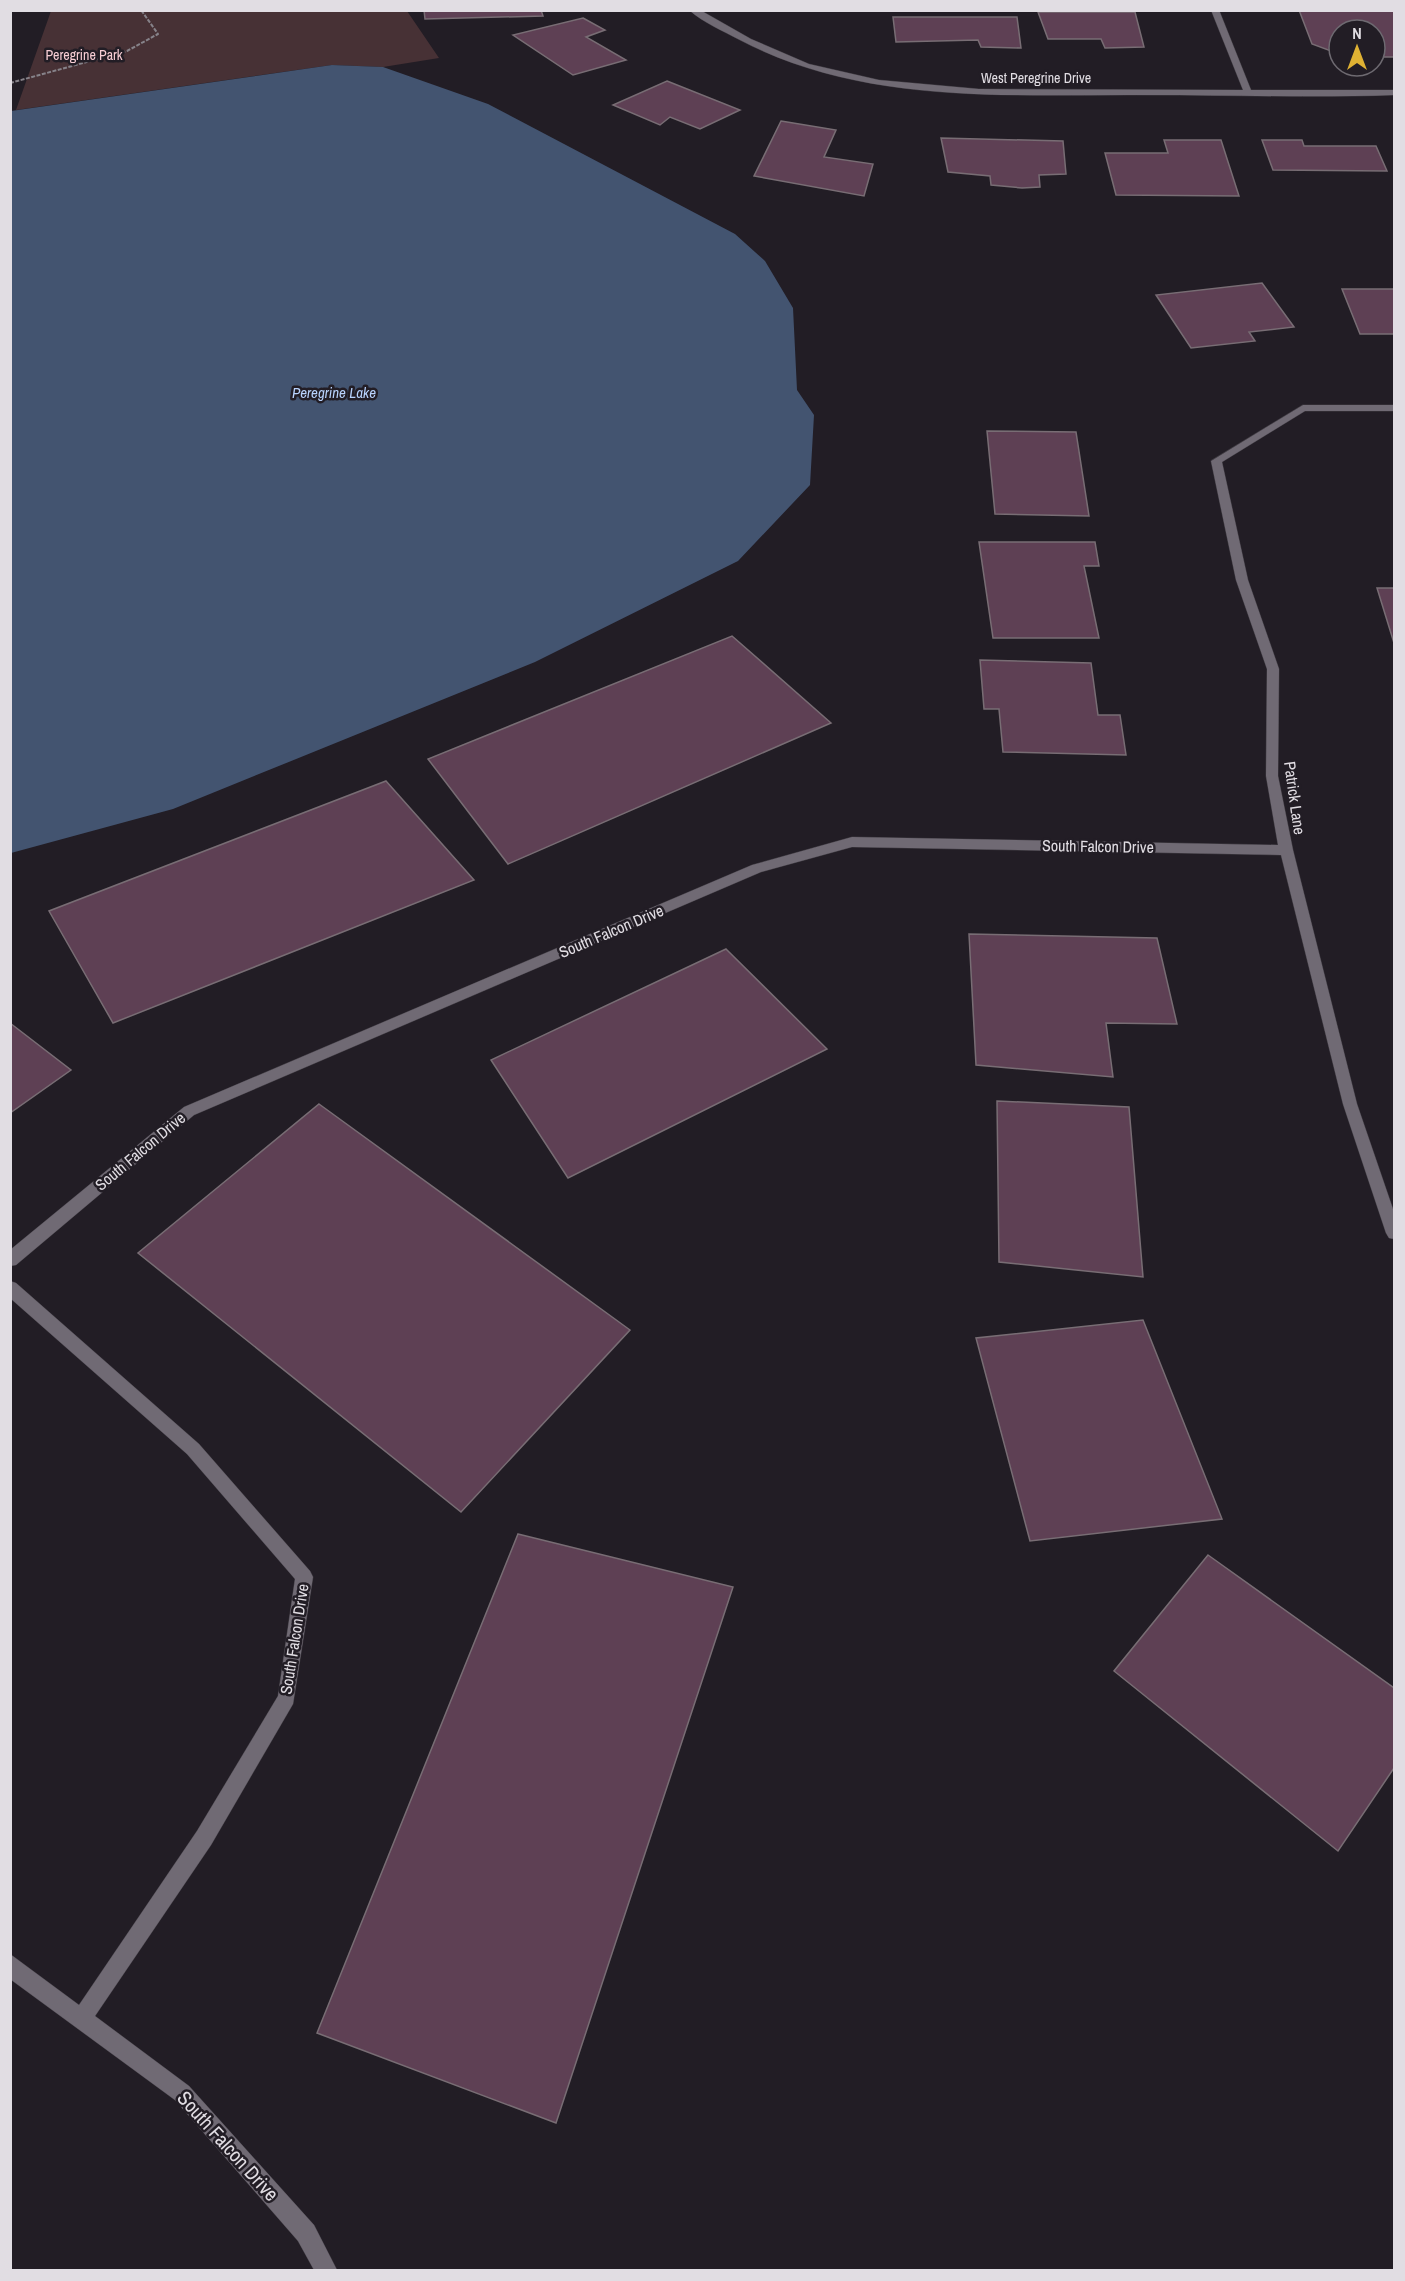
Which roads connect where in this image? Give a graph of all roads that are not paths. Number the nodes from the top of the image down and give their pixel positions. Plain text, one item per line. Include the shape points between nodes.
1 (693, 10) edge
2 (1215, 10) edge
3 (1248, 92) junction
4 (1395, 93) edge
5 (1395, 408) edge
6 (1286, 850) junction
7 (1395, 1233) edge
8 (10, 1260) edge
9 (10, 1288) edge
10 (10, 1964) edge
11 (81, 2019) junction
12 (326, 2271) edge

1 - 3 street, West Peregrine Drive via 729,33 781,56 845,77 904,87
2 - 3 street
3 - 4 street, West Peregrine Drive
5 - 6 street, Patrick Lane via 1303,408 1216,461 1242,580 1273,669 1272,776
6 - 7 street, Patrick Lane via 1350,1104
6 - 8 street, South Falcon Drive via 852,842 757,868 189,1111
9 - 11 street, South Falcon Drive via 193,1449 304,1577 287,1698 204,1838
10 - 11 street, South Falcon Drive
11 - 12 street, South Falcon Drive via 182,2093 306,2233

